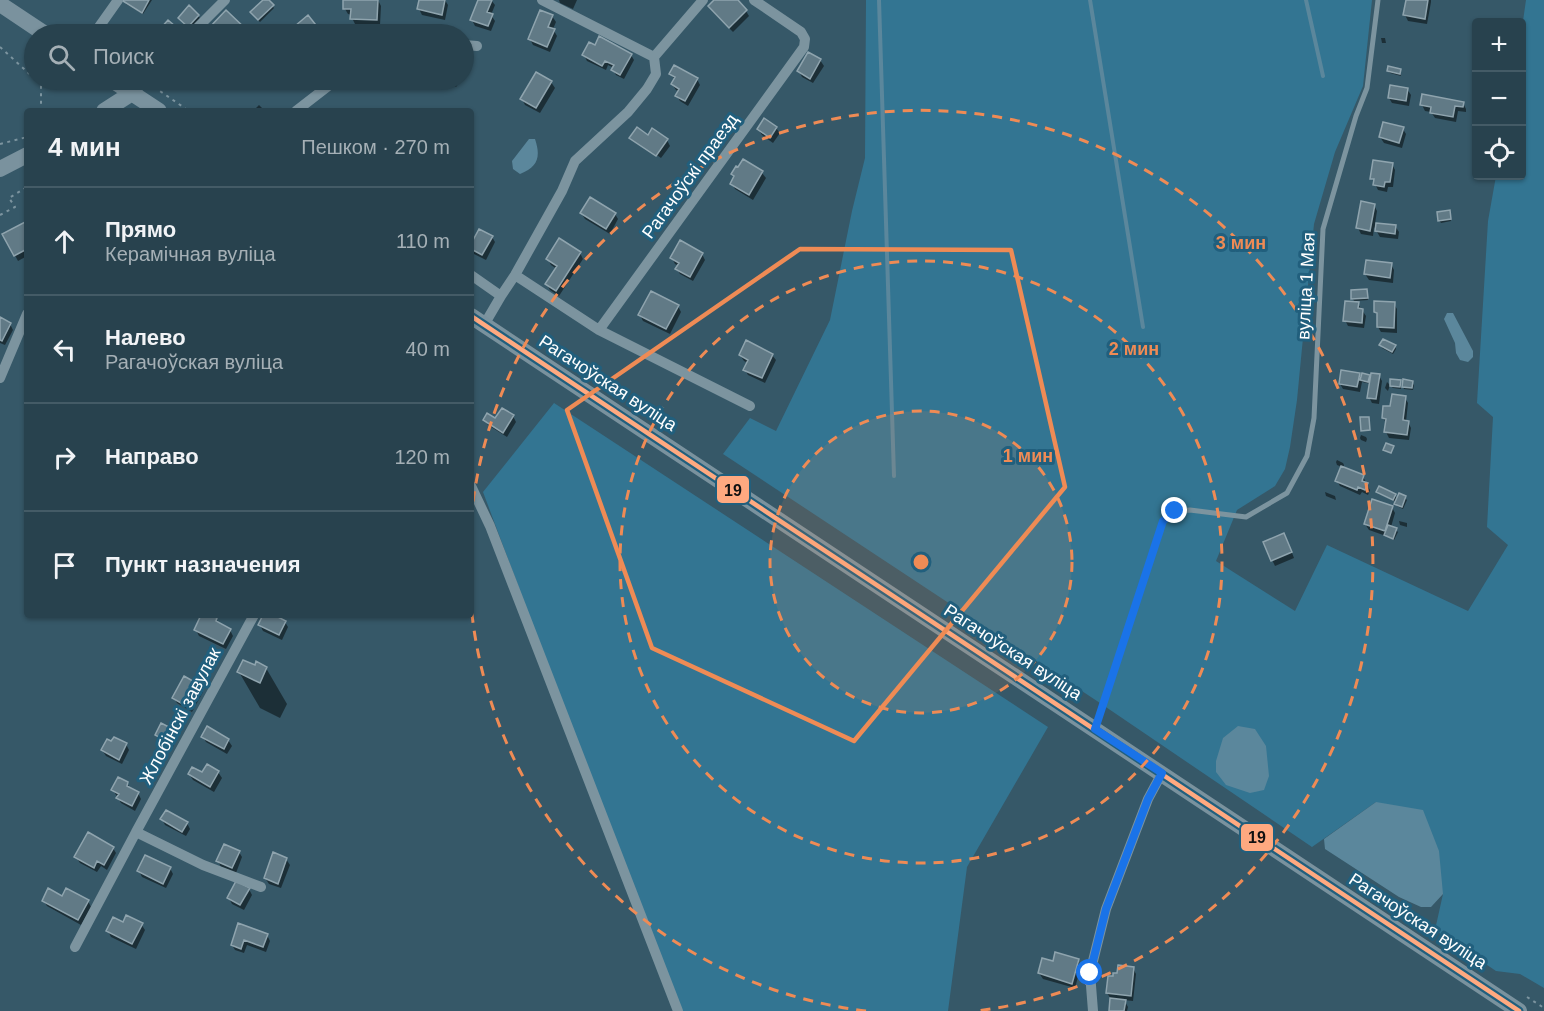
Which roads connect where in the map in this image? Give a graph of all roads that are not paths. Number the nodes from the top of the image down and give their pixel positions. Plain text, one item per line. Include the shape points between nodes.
1 (118, 0) edge
2 (225, 0) edge
3 (542, 0) edge
4 (703, 0) edge
5 (754, 0) edge
6 (1378, 0) edge
7 (0, 4) edge
8 (30, 24) edge
9 (101, 24) edge
10 (201, 24) edge
11 (474, 46) edge
12 (477, 46) dead end
13 (654, 57) junction
14 (127, 90) edge
15 (135, 90) edge
16 (323, 90) edge
17 (132, 93) junction
18 (109, 108) edge
19 (154, 108) edge
20 (300, 108) edge
21 (24, 157) edge
22 (0, 169) edge
23 (515, 275) junction
24 (474, 277) edge
25 (501, 296) junction
26 (24, 321) edge
27 (478, 321) edge
28 (599, 330) junction
29 (0, 378) edge
30 (750, 406) dead end
31 (474, 492) edge
32 (252, 618) edge
33 (1095, 729) junction
34 (1162, 773) junction
35 (136, 832) junction
36 (261, 887) dead end
37 (75, 946) dead end
38 (678, 1011) edge
39 (1093, 1011) edge
40 (1520, 1011) edge

1 - 9 street
2 - 10 street
3 - 13 street
4 - 13 street
5 - 28 street, Рагачоўскі праезд via 801,32 804,47
6 - 33 lane, вуліца 1 Мая via 1368,88 1323,229 1314,418 1307,456 1287,493 1246,517 1190,510 1175,511 1163,521
7 - 8 main road
11 - 12 street
13 - 23 street, Рагачоўская вуліца via 656,74 647,89 575,161
14 - 17 main road
15 - 17 street
16 - 20 street
17 - 18 main road
17 - 19 main road
21 - 22 main road
23 - 25 street, Рагачоўская вуліца
23 - 28 street
24 - 25 street
25 - 27 street, Рагачоўская вуліца
26 - 29 street
27 - 33 main road, Рагачоўская вуліца
28 - 30 street
31 - 38 street
32 - 35 street, Жлобінскі завулак
33 - 34 main road, Рагачоўская вуліца
34 - 39 street via 1148,799 1106,909 1090,973
34 - 40 main road, Рагачоўская вуліца
35 - 36 street via 203,865
35 - 37 street, Жлобінскі завулак

